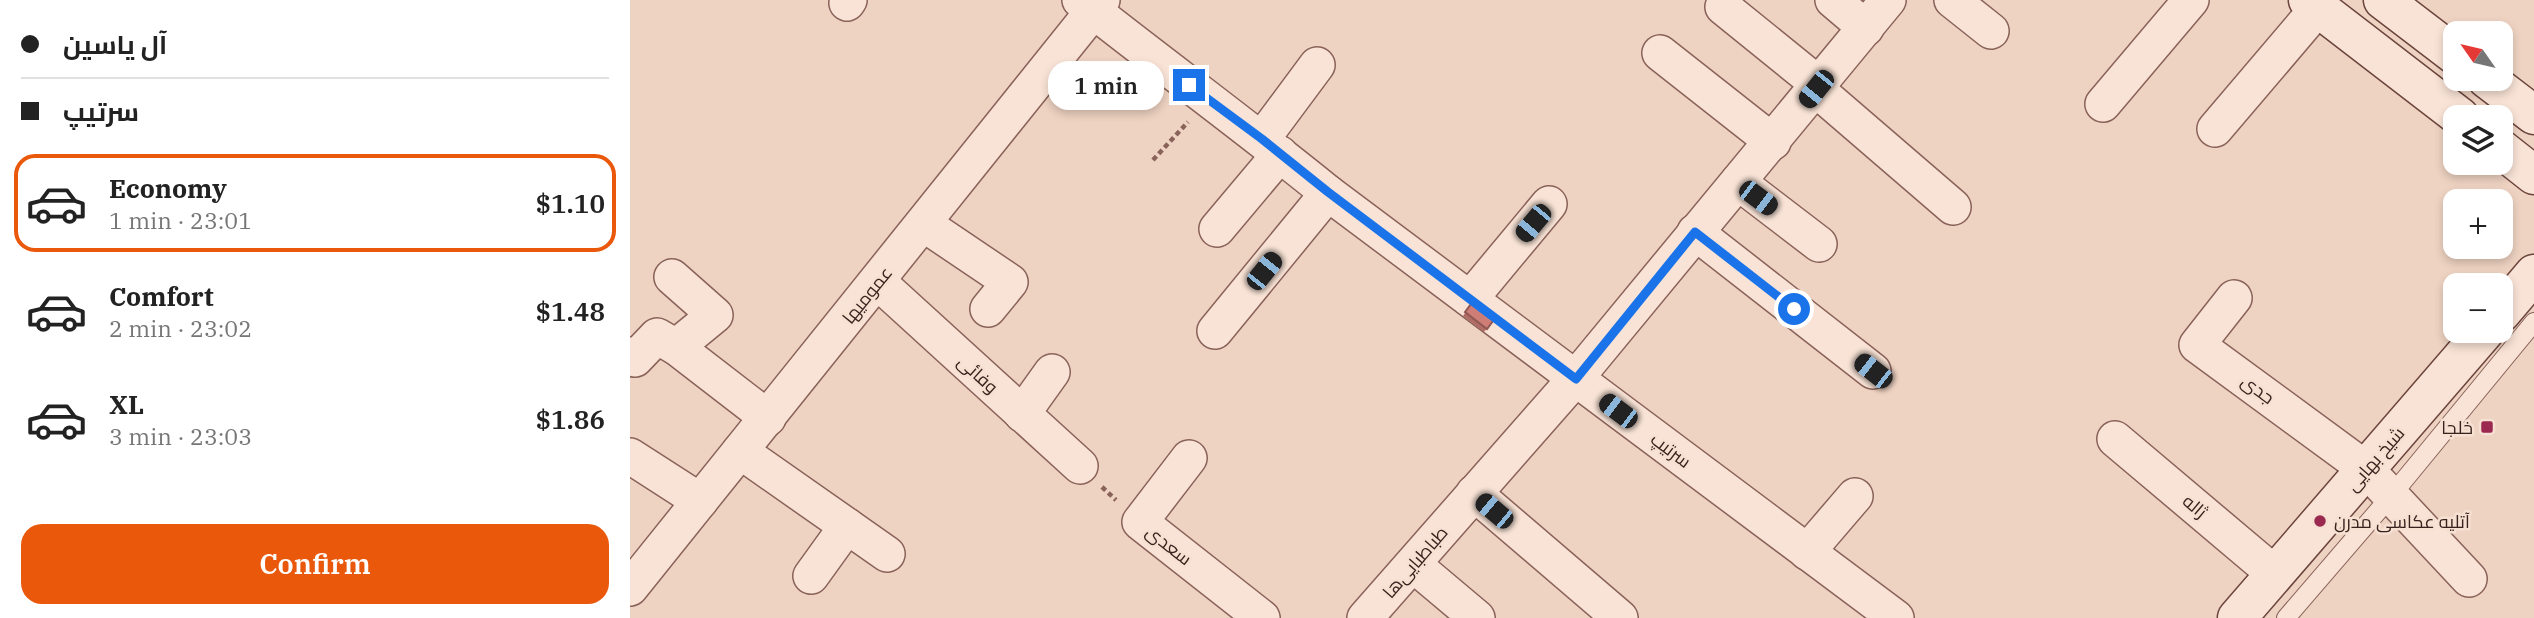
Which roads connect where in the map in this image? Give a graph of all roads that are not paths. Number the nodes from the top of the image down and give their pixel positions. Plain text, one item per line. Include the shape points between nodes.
1 (1833, 0) edge
2 (1888, 0) edge
3 (1952, 0) edge
4 (2191, 0) edge
5 (2383, 0) edge
6 (1092, 4) edge
7 (2313, 4) edge
8 (1723, 7) dead end
9 (1866, 28) junction
10 (1990, 30) dead end
11 (2443, 45) edge
12 (1660, 53) dead end
13 (1317, 65) dead end
14 (2443, 65) edge
15 (2423, 88) junction
16 (1816, 89) junction
17 (2503, 91) edge
18 (2103, 104) dead end
19 (2445, 105) edge
20 (2534, 114) edge
21 (2215, 129) dead end
22 (1773, 142) junction
23 (1271, 146) junction
24 (2513, 158) edge
25 (2534, 175) edge
26 (1738, 182) junction
27 (1328, 192) junction
28 (1549, 204) dead end
29 (1953, 207) dead end
30 (924, 224) junction
31 (1217, 229) dead end
32 (1695, 232) junction
33 (1819, 244) dead end
34 (2534, 274) edge
35 (672, 276) dead end
36 (877, 281) junction
37 (2234, 298) dead end
38 (1470, 299) junction
39 (2513, 299) edge
40 (988, 309) dead end
41 (2534, 322) edge
42 (1215, 331) dead end
43 (2477, 343) edge
44 (676, 347) junction
45 (630, 355) edge
46 (1873, 371) dead end
47 (1052, 372) dead end
48 (1576, 379) junction
49 (1022, 414) junction
50 (768, 418) junction
51 (2115, 439) dead end
52 (740, 451) junction
53 (630, 456) edge
54 (1189, 458) dead end
55 (1080, 467) road end
56 (2379, 482) junction
57 (1474, 493) junction
58 (1855, 496) dead end
59 (700, 501) junction
60 (848, 526) junction
61 (1807, 552) junction
62 (887, 554) dead end
63 (1414, 565) junction
64 (2275, 574) junction
65 (811, 576) dead end
66 (2469, 579) dead end
67 (630, 589) edge
68 (1262, 618) edge
69 (1365, 618) edge
70 (1477, 618) edge
71 (1620, 618) edge
72 (1896, 618) edge
73 (2237, 618) edge
74 (2286, 618) edge

1 - 9 street
2 - 9 street, طباطبایی‌ها
3 - 10 street
4 - 18 street
5 - 11 main road
6 - 23 street, سرتیپ
6 - 30 street, عمومیها
7 - 15 main road
7 - 21 street
8 - 16 street via 1812,79
9 - 16 street, طباطبایی‌ها
12 - 22 street
13 - 23 street
14 - 15 main road
15 - 19 main road
16 - 22 street, طباطبایی‌ها
16 - 29 street
17 - 20 main road
22 - 26 street, طباطبایی‌ها
23 - 27 street, سرتیپ
23 - 31 street
24 - 25 main road
26 - 32 street, طباطبایی‌ها
26 - 33 street
27 - 38 street, سرتیپ
27 - 42 street
28 - 38 street
30 - 36 street, عمومیها
30 - 40 street via 1010,282
32 - 46 street
32 - 48 street, طباطبایی‌ها
34 - 39 main road
35 - 44 street via 715,315
36 - 49 street, وفائی
36 - 50 street, عمومیها
37 - 56 street, جدی via 2197,345
38 - 48 street, سرتیپ
41 - 56 lane, شیخ بهایی
43 - 56 main road, شیخ بهایی
44 - 45 street via 657,336 635,359
44 - 50 street
47 - 49 street
48 - 57 street, طباطبایی‌ها
48 - 61 street, سرتیپ
49 - 55 street, وفائی
50 - 52 street, عمومیها
51 - 64 street, ژاله
52 - 59 street, عمومیها
52 - 60 street
53 - 59 street
54 - 68 street, سعدی via 1140,522
56 - 64 main road, شیخ بهایی
56 - 66 street
56 - 74 lane, شیخ بهایی
57 - 63 street, طباطبایی‌ها
57 - 71 street
58 - 61 street
59 - 67 street, عمومیها
60 - 62 street
60 - 65 street
61 - 72 street, سرتیپ
63 - 69 street, طباطبایی‌ها
63 - 70 street
64 - 73 main road, شیخ بهایی

